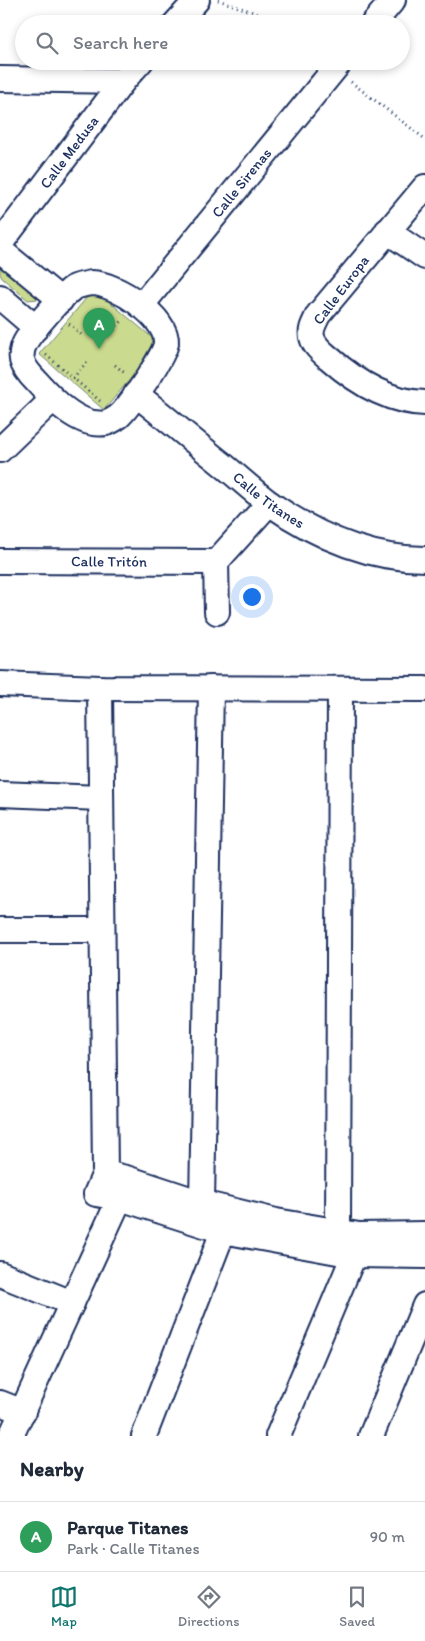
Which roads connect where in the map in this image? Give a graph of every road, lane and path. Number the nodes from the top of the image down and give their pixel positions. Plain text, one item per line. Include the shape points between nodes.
1 (197, 0) edge
2 (218, 0) edge
3 (392, 0) edge
4 (183, 15) edge
5 (258, 15) edge
6 (380, 15) edge
7 (133, 70) edge
8 (334, 70) edge
9 (344, 70) edge
10 (0, 79) edge
11 (123, 81) junction
12 (425, 139) edge
13 (425, 187) edge
14 (387, 231) junction
15 (0, 244) edge
16 (0, 250) edge
17 (425, 257) edge
18 (0, 297) edge
19 (68, 309) junction
20 (132, 312) junction
21 (36, 328) junction
22 (114, 330) dead end
23 (84, 337) dead end
24 (50, 347) dead end
25 (87, 362) dead end
26 (115, 365) dead end
27 (133, 369) dead end
28 (73, 378) junction
29 (136, 394) junction
30 (52, 400) junction
31 (425, 403) edge
32 (104, 404) dead end
33 (0, 450) edge
34 (270, 503) junction
35 (425, 559) edge
36 (0, 561) edge
37 (216, 562) junction
38 (217, 612) dead end
39 (0, 684) edge
40 (100, 688) junction
41 (210, 688) junction
42 (425, 688) edge
43 (340, 689) junction
44 (0, 794) edge
45 (101, 798) junction
46 (0, 930) edge
47 (102, 930) junction
48 (117, 1183) junction
49 (202, 1204) junction
50 (227, 1221) junction
51 (425, 1234) edge
52 (350, 1241) junction
53 (425, 1256) edge
54 (0, 1274) edge
55 (72, 1303) junction
56 (425, 1304) edge
57 (0, 1403) edge
58 (23, 1412) junction
59 (12, 1436) edge
60 (144, 1436) edge
61 (278, 1436) edge
62 (371, 1436) edge

1 - 4 street
2 - 5 path
3 - 6 street
7 - 11 street, Calle Medusa
8 - 20 street, Calle Sirenas
9 - 12 path
10 - 11 street
11 - 15 street, Calle Medusa
13 - 14 street, Calle Europa
14 - 17 street
14 - 31 street, Calle Europa via 318,315 312,338 318,348 355,379 387,396
16 - 19 street
18 - 21 street
19 - 20 street via 73,288 97,283 121,291
19 - 21 street
19 - 23 path via 69,324
20 - 22 path
20 - 29 street via 160,322 166,337 162,354
21 - 30 street via 24,345 22,360
24 - 28 path via 44,354
25 - 28 path
26 - 27 path via 128,375
28 - 32 path
29 - 30 street via 120,414 106,423 86,421
29 - 34 street, Calle Titanes
30 - 33 street
34 - 35 street, Calle Titanes via 310,528 366,552
34 - 37 street
36 - 37 street, Calle Tritón
37 - 38 street
39 - 40 street
40 - 41 street
40 - 45 street
41 - 43 street
41 - 49 street
42 - 43 street
43 - 52 street
44 - 45 street
45 - 47 street
46 - 47 street
47 - 48 street
48 - 49 street
48 - 50 street
48 - 55 street
49 - 50 street
50 - 52 street
50 - 60 street
51 - 52 street
52 - 53 street
52 - 61 street
54 - 55 street
55 - 58 street
56 - 62 street
57 - 58 street
58 - 59 street

